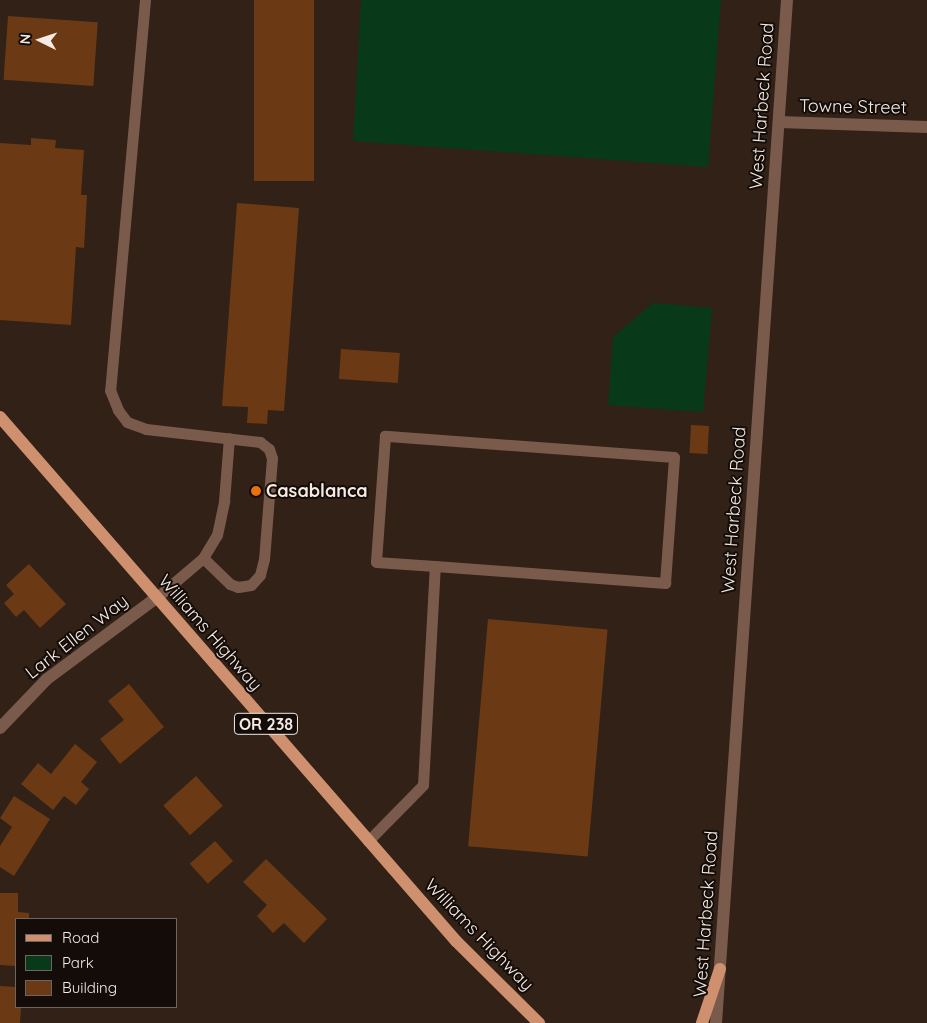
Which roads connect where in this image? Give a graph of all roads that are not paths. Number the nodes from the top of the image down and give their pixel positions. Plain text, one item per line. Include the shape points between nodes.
1 (145, 0) edge
2 (787, 0) edge
3 (778, 122) junction
4 (927, 127) edge
5 (0, 417) edge
6 (229, 438) junction
7 (203, 558) junction
8 (435, 566) junction
9 (156, 598) junction
10 (0, 728) edge
11 (368, 841) junction
12 (720, 969) junction
13 (539, 1023) edge
14 (702, 1023) edge
15 (716, 1023) edge

1 - 6 lane via 110,390 127,422 146,429
2 - 3 street, West Harbeck Road
3 - 4 street, Towne Street
3 - 12 street, West Harbeck Road
5 - 9 main road, Williams Highway / OR 238
6 - 7 lane via 224,501 217,535
6 - 7 lane via 260,442 269,449 272,458 264,559 260,575 250,585 238,587 230,584
7 - 9 lane
8 - 8 lane via 666,583 674,457 385,436 376,562
8 - 11 lane via 423,785
9 - 10 street, Lark Ellen Way via 47,679
9 - 11 main road, Williams Highway / OR 238
11 - 13 main road, Williams Highway / OR 238 via 456,941
12 - 14 main road
12 - 15 street, West Harbeck Road

